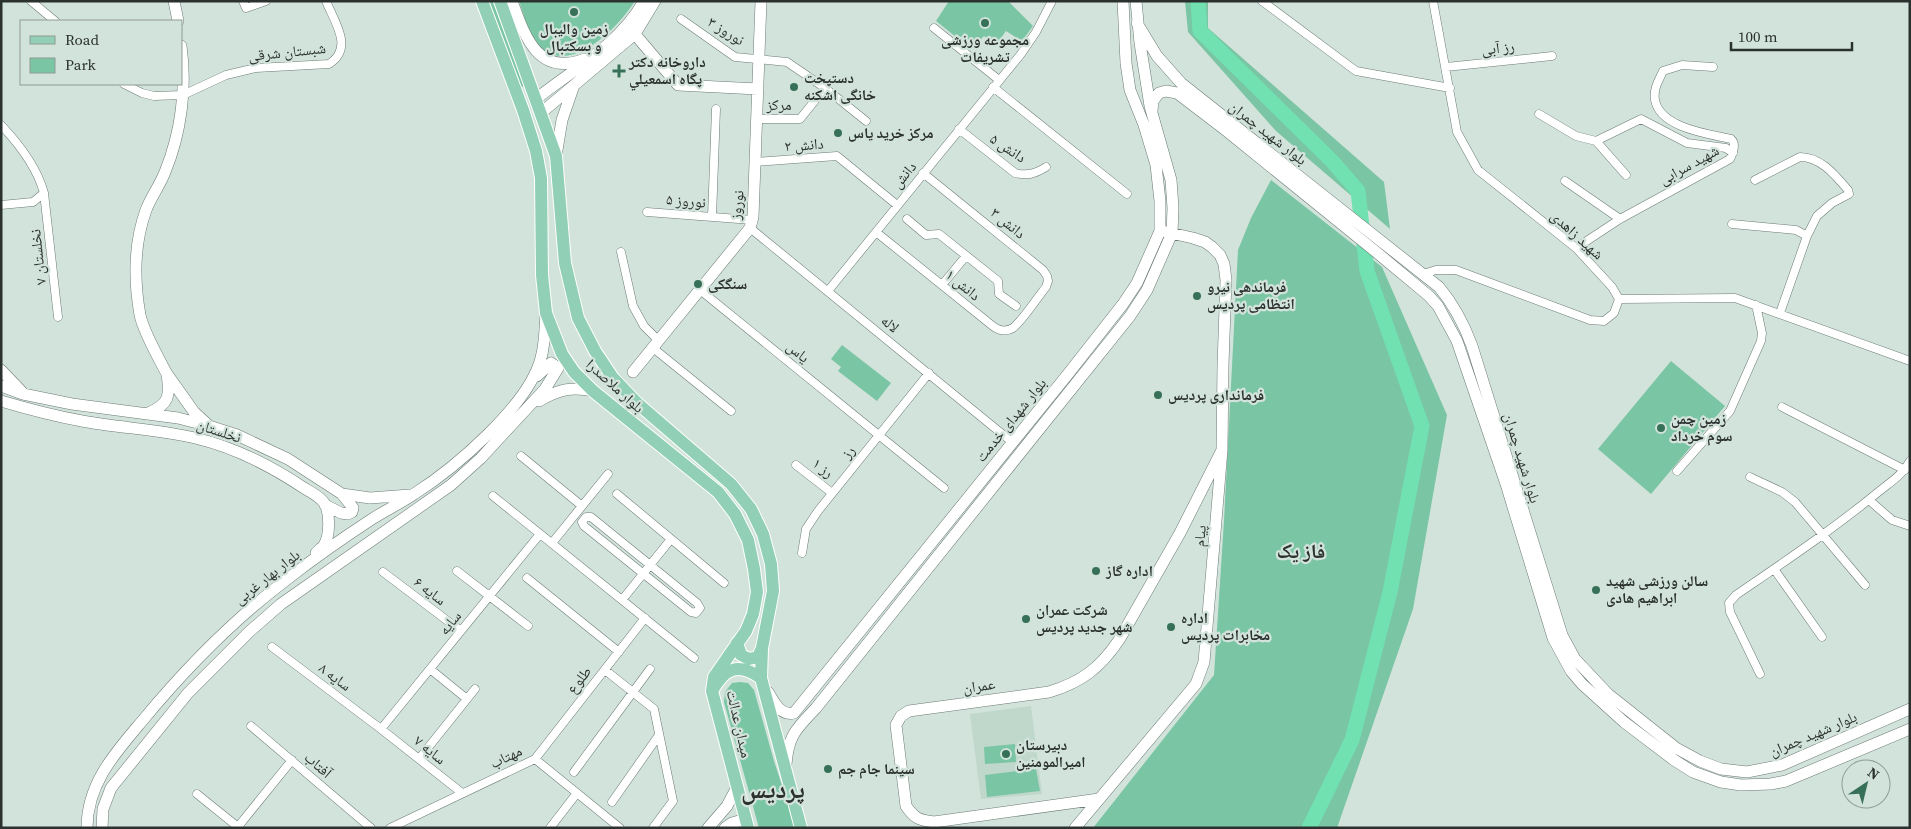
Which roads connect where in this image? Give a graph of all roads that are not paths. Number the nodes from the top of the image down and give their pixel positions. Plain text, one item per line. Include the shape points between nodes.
1 (30, 1) edge
2 (174, 1) edge
3 (243, 1) edge
4 (266, 1) edge
5 (326, 1) edge
6 (500, 1) edge
7 (512, 1) edge
8 (644, 1) edge
9 (655, 1) edge
10 (761, 1) edge
11 (1052, 1) edge
12 (1124, 1) edge
13 (1136, 1) edge
14 (1262, 1) edge
15 (1433, 1) edge
16 (482, 3) edge
17 (681, 19) dead end
18 (54, 20) edge
19 (178, 20) edge
20 (1137, 23) junction
21 (934, 28) dead end
22 (632, 30) junction
23 (182, 54) edge
24 (596, 55) junction
25 (1552, 56) dead end
26 (759, 59) junction
27 (1144, 61) junction
28 (1126, 63) junction
29 (1446, 67) junction
30 (1713, 67) dead end
31 (1170, 71) junction
32 (999, 80) junction
33 (126, 85) edge
34 (571, 88) junction
35 (825, 88) junction
36 (993, 88) junction
37 (1450, 88) junction
38 (758, 90) junction
39 (547, 91) junction
40 (1144, 91) junction
41 (183, 95) junction
42 (536, 99) junction
43 (556, 101) junction
44 (1137, 107) junction
45 (1151, 108) junction
46 (522, 110) junction
47 (716, 110) dead end
48 (541, 113) junction
49 (1539, 114) dead end
50 (757, 119) junction
51 (866, 121) dead end
52 (527, 124) junction
53 (1, 125) edge
54 (959, 129) junction
55 (1596, 141) junction
56 (1733, 153) junction
57 (556, 156) junction
58 (755, 162) junction
59 (1046, 167) dead end
60 (923, 173) junction
61 (1626, 175) dead end
62 (1755, 180) dead end
63 (1564, 181) dead end
64 (44, 193) junction
65 (1127, 194) dead end
66 (1, 205) edge
67 (897, 205) junction
68 (647, 212) dead end
69 (712, 217) junction
70 (907, 219) dead end
71 (1620, 219) junction
72 (751, 224) junction
73 (1732, 224) dead end
74 (1160, 231) junction
75 (876, 232) junction
76 (1172, 233) junction
77 (1807, 236) junction
78 (1576, 248) junction
79 (621, 252) dead end
80 (966, 256) junction
81 (1423, 274) junction
82 (1416, 284) junction
83 (942, 285) junction
84 (700, 290) junction
85 (828, 291) junction
86 (1619, 299) junction
87 (1756, 304) junction
88 (1032, 305) joint
89 (1016, 306) dead end
90 (546, 312) junction
91 (1780, 313) junction
92 (58, 317) dead end
93 (656, 344) junction
94 (1910, 361) edge
95 (1, 370) edge
96 (634, 372) dead end
97 (167, 374) junction
98 (929, 374) junction
99 (1, 386) edge
100 (593, 390) junction
101 (23, 394) junction
102 (522, 394) junction
103 (1, 401) edge
104 (529, 406) junction
105 (1782, 407) dead end
106 (731, 411) dead end
107 (146, 414) junction
108 (209, 426) junction
109 (879, 435) junction
110 (1012, 442) junction
111 (1222, 450) junction
112 (521, 456) dead end
113 (1910, 461) edge
114 (796, 465) dead end
115 (1905, 470) junction
116 (1677, 471) dead end
117 (608, 474) dead end
118 (1750, 476) dead end
119 (944, 488) dead end
120 (342, 494) junction
121 (414, 494) junction
122 (617, 494) dead end
123 (832, 494) junction
124 (494, 496) dead end
125 (1869, 500) junction
126 (325, 505) junction
127 (582, 506) junction
128 (1910, 526) edge
129 (540, 534) junction
130 (1823, 535) junction
131 (671, 539) junction
132 (552, 543) junction
133 (802, 553) dead end
134 (650, 565) junction
135 (1774, 568) junction
136 (383, 572) dead end
137 (456, 572) dead end
138 (643, 574) junction
139 (527, 578) dead end
140 (287, 579) junction
141 (724, 583) dead end
142 (1865, 585) dead end
143 (489, 596) junction
144 (622, 600) junction
145 (645, 618) junction
146 (528, 626) dead end
147 (461, 631) junction
148 (1822, 637) dead end
149 (737, 643) junction
150 (272, 647) dead end
151 (762, 648) junction
152 (618, 652) junction
153 (694, 658) dead end
154 (430, 669) junction
155 (650, 669) dead end
156 (605, 670) junction
157 (1760, 674) dead end
158 (761, 678) junction
159 (475, 689) dead end
160 (712, 691) junction
161 (633, 692) junction
162 (467, 699) junction
163 (1910, 709) edge
164 (251, 726) dead end
165 (382, 729) junction
166 (1910, 729) edge
167 (659, 735) junction
168 (419, 759) junction
169 (535, 759) junction
170 (292, 760) junction
171 (786, 770) junction
172 (574, 772) dead end
173 (737, 787) junction
174 (462, 793) junction
175 (577, 793) junction
176 (198, 794) dead end
177 (1099, 799) junction
178 (612, 802) dead end
179 (747, 824) edge
180 (237, 827) edge
181 (87, 828) edge
182 (102, 828) edge
183 (371, 828) edge
184 (390, 828) edge
185 (550, 828) edge
186 (620, 828) edge
187 (653, 828) edge
188 (708, 828) edge
189 (725, 828) edge
190 (801, 828) edge
191 (1075, 828) edge

1 - 18 street
2 - 19 main road
3 - 4 street via 246,8
5 - 41 street, شبستان شرقی via 341,39 342,48 335,60 316,66 256,68 226,75
6 - 42 main road, بلوار ملاصدرا
7 - 24 main road via 536,53 568,63
8 - 22 main road
9 - 22 main road
10 - 26 main road, نوروز
11 - 32 street, دانش via 1036,32
12 - 28 main road, بلوار شهدای خدمت
13 - 20 main road
14 - 37 street via 1356,71
15 - 29 street, شهید زاهدی
16 - 46 main road, بلوار ملاصدرا
17 - 26 street, نوروز ۳ via 736,56
20 - 27 main road
20 - 31 main road, بلوار شهید چمران
21 - 32 street
22 - 24 main road
22 - 34 main road
22 - 38 main road via 678,84
23 - 41 main road
24 - 39 main road
25 - 29 street, رز آبی
26 - 35 street, نوروز ۳ via 787,62
26 - 38 main road, نوروز
27 - 28 main road via 1134,59
27 - 31 main road
27 - 40 main road
28 - 40 main road, بلوار شهدای خدمت
29 - 37 street, شهید زاهدی
30 - 56 street via 1682,65 1663,71 1656,86 1655,101 1663,114 1681,128 1731,139 1734,142
31 - 81 main road, بلوار شهید چمران
32 - 36 street, دانش
33 - 41 street via 154,96
34 - 43 main road
34 - 57 main road
35 - 50 street, مرکز via 800,119
35 - 51 street
36 - 54 street, دانش
36 - 65 street
37 - 78 street, شهید زاهدی via 1457,132 1478,170
38 - 50 main road, نوروز
39 - 42 main road
39 - 43 main road via 544,98 547,103
40 - 44 main road, بلوار شهدای خدمت
40 - 45 main road via 1153,101
40 - 82 main road, بلوار شهید چمران via 1177,93
41 - 97 main road via 177,134 165,172 146,210 137,249 136,277 141,317
42 - 46 main road
42 - 48 main road, بلوار ملاصدرا
43 - 48 main road
44 - 45 main road via 1143,98
44 - 74 main road, بلوار شهدای خدمت via 1159,180
45 - 76 main road, بلوار شهدای خدمت via 1172,180
46 - 52 main road, بلوار ملاصدرا
47 - 69 street
48 - 52 main road
48 - 57 main road, بلوار ملاصدرا
49 - 55 street via 1576,136
50 - 58 main road, نوروز
52 - 90 main road, بلوار ملاصدرا via 541,178 542,275
53 - 64 street, نخلستان ۷ via 35,169
54 - 59 street, دانش ۵ via 1015,173 1025,175
54 - 60 street, دانش
55 - 56 street, شهید سرابی via 1641,119 1687,143 1726,148
55 - 61 street
56 - 71 street, شهید سرابی via 1730,159
57 - 151 main road, بلوار ملاصدرا via 561,234 568,280 578,318 595,351 613,378 637,403 731,484 751,509 763,534 771,564 773,591
58 - 67 street, دانش ۲ via 837,156
58 - 72 main road, نوروز
60 - 67 street, دانش
60 - 88 street, دانش ۳ via 1043,270 1048,281
62 - 77 street via 1800,157 1808,157 1824,165 1846,187 1849,194 1817,216
63 - 71 street
64 - 66 street via 33,202
64 - 92 street, نخلستان ۷
67 - 75 street, دانش
68 - 69 street, نوروز ۵
69 - 72 street, نوروز ۵
70 - 80 street via 926,235 939,234
71 - 78 street, شهید سرابی
72 - 84 main road, نوروز
72 - 85 street, لاله
73 - 77 street via 1796,230
74 - 76 main road, پیام
74 - 110 main road, بلوار شهدای خدمت via 1137,283 1123,304
75 - 83 street, دانش ۱
75 - 85 street, دانش
76 - 111 main road, پیام via 1205,242 1220,255 1224,264
76 - 171 main road, بلوار شهدای خدمت via 1147,290 1130,316 796,729 787,750
77 - 91 street
78 - 86 street, شهید زاهدی
79 - 93 street via 633,306
80 - 83 street
80 - 89 street via 998,281 1000,294
81 - 82 main road
81 - 86 street via 1456,270 1590,320 1604,321 1614,313
81 - 163 main road, بلوار شهید چمران via 1451,301 1466,330 1562,635 1574,658 1608,694 1688,756 1710,766 1747,772 1795,760
82 - 166 main road, بلوار شهید چمران via 1438,306 1457,341 1506,484 1553,638 1571,671 1603,705 1693,772 1741,785 1786,782
83 - 88 street, دانش ۱ via 1000,331 1012,328
84 - 93 main road, نوروز
84 - 109 street, یاس
85 - 98 street, لاله
86 - 87 street via 1735,298
87 - 91 street
87 - 116 street via 1761,341 1730,411
90 - 100 main road, بلوار ملاصدرا via 562,354 574,372
90 - 102 main road via 541,358
91 - 94 street
93 - 96 main road, نوروز
93 - 106 street
95 - 101 main road
97 - 107 main road via 169,392 166,401
97 - 108 main road via 189,406
98 - 109 street, رز
98 - 110 street, لاله
99 - 101 main road, نخلستان
100 - 104 main road via 568,388
100 - 149 main road, بلوار ملاصدرا via 718,492 735,514 748,540 757,592 753,614
101 - 107 main road, نخلستان via 81,406
102 - 104 main road, بلوار بهار غربی via 545,367 555,364 557,372
102 - 121 main road, بلوار بهار غربی via 471,448
103 - 126 main road, نخلستان via 83,422 195,438 230,448 279,471
104 - 182 main road, بلوار بهار غربی via 451,485 282,604 243,638 188,693 117,779 107,795
105 - 115 street
107 - 108 main road, نخلستان
108 - 120 main road, نخلستان via 288,459
109 - 119 street, یاس
109 - 123 street, رز
110 - 158 main road, بلوار شهدای خدمت via 794,713 789,714 774,704
111 - 177 main road, پیام via 1206,647 1201,673 1196,684
111 - 177 main road, عمران via 1180,533 1119,640 1093,671 1068,686 1049,692 909,711 896,725 906,806 913,816 922,820 934,822
112 - 127 street
113 - 115 street
114 - 123 street, رز ۱
115 - 125 street
117 - 127 street
118 - 130 street via 1795,502
120 - 121 main road, نخلستان via 370,498
120 - 126 main road, نخلستان via 353,508 348,514
121 - 140 main road, بلوار بهار غربی via 372,519
122 - 131 street
123 - 133 street, رز via 806,529
124 - 129 street
125 - 128 street via 1892,520
125 - 130 street
126 - 140 main road via 328,534 324,544
127 - 132 street
129 - 132 street
129 - 143 street, سایه
130 - 135 street
130 - 142 street
131 - 134 street
131 - 141 street
132 - 144 street
134 - 138 street
134 - 138 street via 700,608 691,612
134 - 138 street via 591,517 582,522
135 - 148 street
135 - 157 street via 1736,595 1729,604
136 - 147 street, سایه ۶
137 - 143 street
138 - 144 street
139 - 152 street
140 - 181 main road, بلوار بهار غربی via 230,626 177,678 122,746 92,794
143 - 146 street
143 - 147 street, سایه
144 - 145 street
145 - 152 street, طلوع
145 - 153 street
147 - 154 street, سایه
149 - 151 main road via 741,655 749,659 758,656
149 - 160 main road, بلوار ملاصدرا via 714,677
150 - 165 street, سایه ۸
151 - 158 main road, بلوار ملاصدرا
152 - 156 street, طلوع
154 - 162 street
154 - 165 street, سایه
155 - 161 street
156 - 161 street
156 - 169 street, طلوع
158 - 160 main road, میدان عدالت via 751,671 734,669 720,678
158 - 171 main road
159 - 162 street
160 - 173 main road, میدان عدالت
161 - 167 street via 654,709
161 - 172 street
162 - 168 street
164 - 170 street
165 - 168 street, سایه ۷
167 - 178 street
167 - 187 street via 673,801
168 - 174 street, سایه ۷
169 - 174 street, مهتاب
169 - 175 street, مهتاب
170 - 180 street, آفتاب
170 - 183 street, آفتاب
171 - 190 main road
173 - 179 main road, میدان عدالت
173 - 188 main road via 727,806
174 - 184 street, مهتاب
175 - 185 street
175 - 186 street, مهتاب
176 - 180 street
177 - 191 main road, پیام
179 - 189 main road via 732,822

